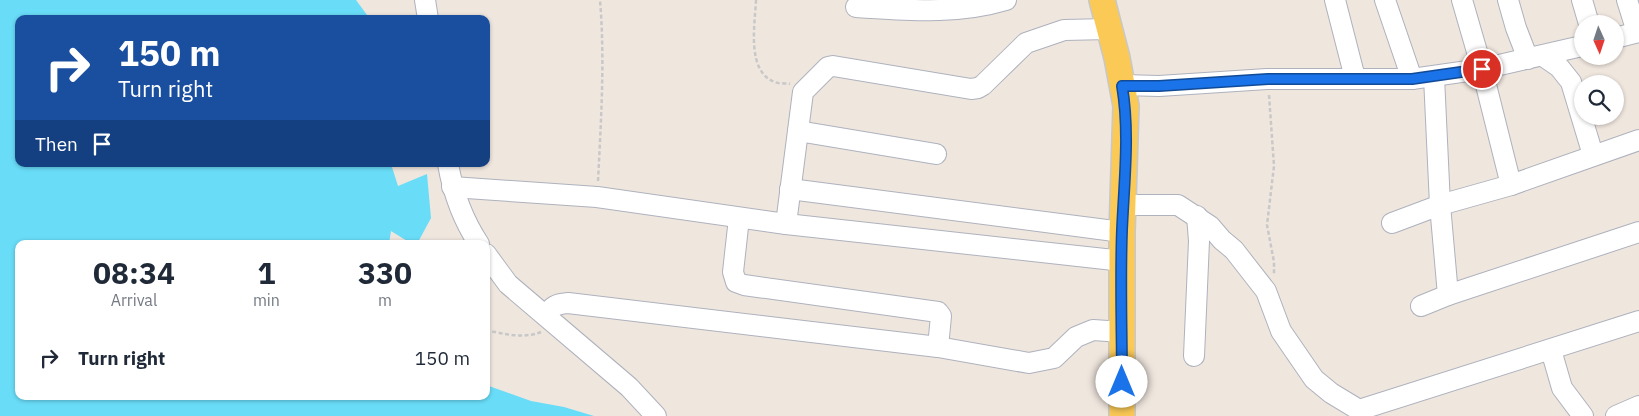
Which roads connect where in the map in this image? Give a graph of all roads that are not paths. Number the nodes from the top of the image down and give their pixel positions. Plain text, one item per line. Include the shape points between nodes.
1 (425, 0) edge
2 (1006, 0) edge
3 (1102, 0) edge
4 (1335, 0) edge
5 (1385, 0) edge
6 (1462, 0) edge
7 (1508, 0) edge
8 (1582, 0) edge
9 (1627, 0) edge
10 (856, 7) dead end
11 (427, 15) edge
12 (1586, 15) edge
13 (1109, 29) junction
14 (1638, 32) edge
15 (1624, 36) edge
16 (1574, 48) edge
17 (1536, 58) junction
18 (1482, 69) junction
19 (1434, 76) junction
20 (1355, 78) junction
21 (1412, 79) junction
22 (1122, 86) junction
23 (798, 131) junction
24 (1639, 140) edge
25 (936, 154) dead end
26 (1593, 155) junction
27 (449, 167) edge
28 (1511, 185) junction
29 (452, 187) junction
30 (790, 189) junction
31 (1440, 204) junction
32 (1123, 205) junction
33 (1197, 216) junction
34 (739, 218) junction
35 (1392, 223) dead end
36 (786, 224) junction
37 (1122, 232) junction
38 (1639, 232) edge
39 (476, 240) edge
40 (490, 259) edge
41 (1123, 261) junction
42 (1448, 295) junction
43 (1421, 306) dead end
44 (546, 316) junction
45 (1639, 321) edge
46 (1122, 332) junction
47 (938, 347) junction
48 (1551, 350) junction
49 (1194, 356) dead end
50 (1639, 406) edge
51 (1361, 413) edge
52 (656, 416) edge
53 (1122, 416) edge
54 (1583, 416) edge
55 (1616, 416) edge

1 - 11 street
2 - 10 street via 984,7 938,11
3 - 13 main road
4 - 20 street
5 - 21 street
6 - 18 street
7 - 17 street via 1516,28
8 - 12 street
9 - 14 street
13 - 22 main road
13 - 23 street via 1064,30 1026,43 983,85 971,89 828,67 803,92
14 - 15 street
16 - 17 street
17 - 18 street
17 - 26 street via 1559,67 1571,82
18 - 19 street
18 - 28 street
19 - 21 street
19 - 31 street
20 - 21 street
20 - 22 street
22 - 32 main road via 1126,106
23 - 25 street
23 - 30 street
24 - 26 street
26 - 28 street
27 - 29 street
28 - 31 street
29 - 34 street via 597,197
29 - 39 street
30 - 36 street
30 - 37 street
31 - 35 street
31 - 42 street
32 - 33 street via 1178,205
32 - 37 main road
33 - 49 street via 1199,241
33 - 51 street via 1234,250 1266,291 1281,331 1314,379
34 - 36 street
34 - 47 street via 733,272 736,282 938,312 941,316
36 - 41 street
37 - 41 main road
38 - 42 street
40 - 44 street via 508,284
41 - 46 main road
42 - 43 street
44 - 47 street via 556,304 568,303
44 - 52 street via 629,387
45 - 48 street
46 - 47 street via 1093,330 1076,337 1054,358 1029,363
46 - 53 main road
48 - 51 street
48 - 54 street via 1562,388
50 - 55 street

